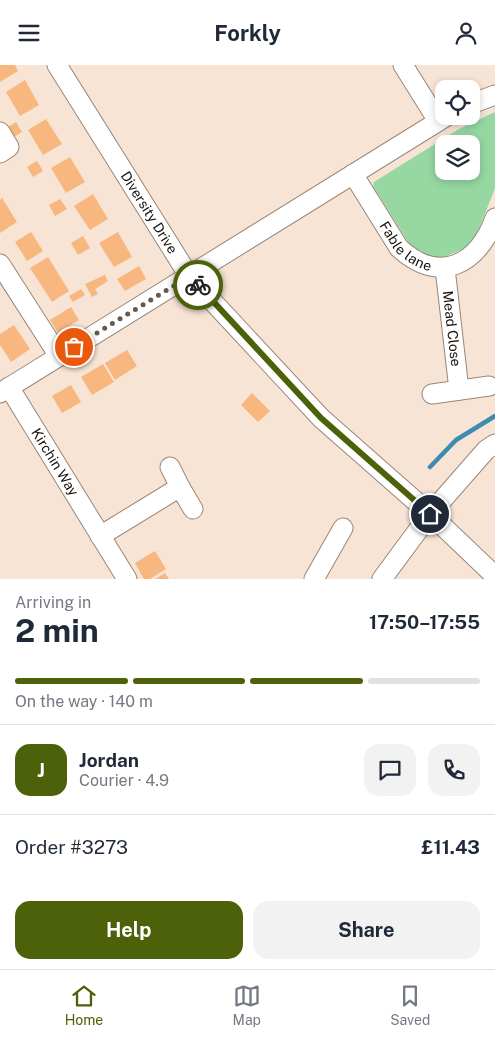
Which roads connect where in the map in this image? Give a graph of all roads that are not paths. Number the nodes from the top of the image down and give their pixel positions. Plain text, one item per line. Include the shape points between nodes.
1 (57, 65) edge
2 (403, 65) edge
3 (495, 95) edge
4 (480, 101) edge
5 (435, 107) edge
6 (435, 123) edge
7 (0, 132) edge
8 (0, 153) edge
9 (353, 174) junction
10 (495, 218) edge
11 (0, 264) edge
12 (445, 268) junction
13 (190, 276) junction
14 (59, 356) junction
15 (489, 385) dead end
16 (4, 390) edge
17 (459, 390) junction
18 (432, 393) dead end
19 (495, 444) edge
20 (170, 467) dead end
21 (180, 487) junction
22 (193, 509) dead end
23 (430, 514) junction
24 (343, 528) dead end
25 (100, 535) junction
26 (495, 576) edge
27 (127, 579) edge
28 (314, 579) edge
29 (382, 579) edge

1 - 13 street, Diversity Drive
2 - 5 street
3 - 4 street
6 - 9 street
7 - 8 street via 10,147
9 - 12 street, Fable lane via 399,248 420,263
9 - 13 street
10 - 12 street, Fable lane via 489,236 480,248 470,258
11 - 14 street
12 - 17 street, Mead Close
13 - 14 street
13 - 23 street, Diversity Drive via 321,418
14 - 16 street
15 - 17 street
16 - 25 street, Kirchin Way
17 - 18 street
19 - 23 street via 486,450
20 - 21 street
21 - 22 street
21 - 25 street
23 - 26 street, Diversity Drive
23 - 29 street
24 - 28 street
25 - 27 street, Kirchin Way

